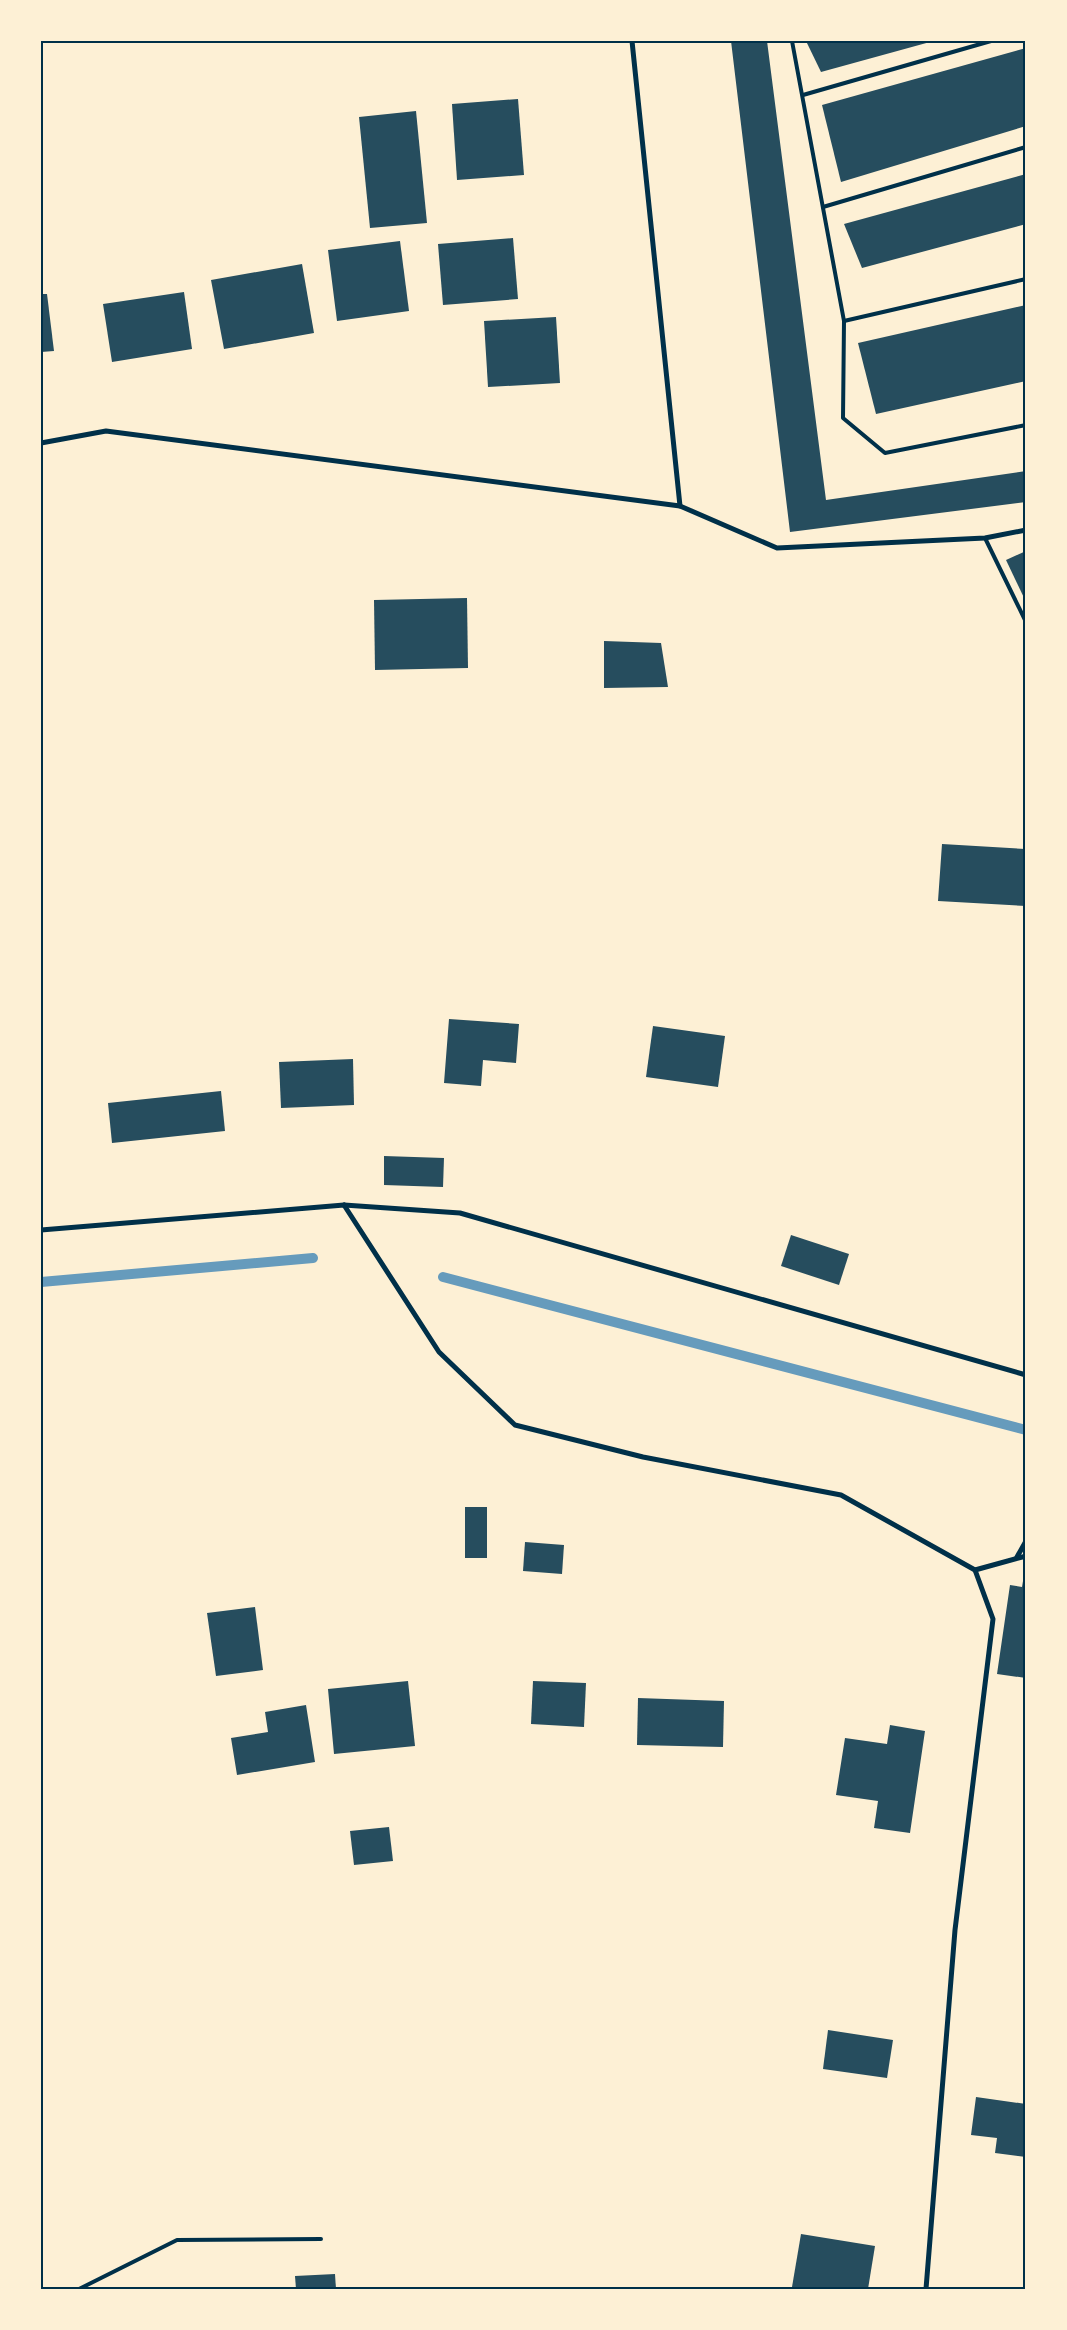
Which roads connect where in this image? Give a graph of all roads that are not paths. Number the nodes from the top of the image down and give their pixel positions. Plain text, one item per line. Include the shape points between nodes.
1 (632, 41) edge
2 (792, 41) edge
3 (991, 41) edge
4 (803, 96) junction
5 (1026, 147) edge
6 (823, 207) junction
7 (1026, 279) edge
8 (844, 321) junction
9 (1026, 425) edge
10 (41, 443) edge
11 (680, 506) junction
12 (1026, 530) edge
13 (985, 538) junction
14 (1026, 622) edge
15 (344, 1205) junction
16 (41, 1230) edge
17 (1026, 1375) edge
18 (1026, 1541) edge
19 (1026, 1556) edge
20 (1017, 1557) junction
21 (975, 1570) junction
22 (321, 2239) dead end
23 (79, 2289) edge
24 (926, 2289) edge

1 - 11 street
2 - 4 lane
3 - 4 lane
4 - 6 lane
5 - 6 lane
6 - 8 lane
7 - 8 lane
8 - 9 lane via 843,418 885,453
10 - 11 street via 106,431
11 - 13 street via 777,548
12 - 13 street
13 - 14 lane
15 - 16 street
15 - 17 street via 460,1213
15 - 21 street via 439,1352 515,1425 643,1457 841,1495
18 - 20 street
19 - 20 street
20 - 21 street
21 - 24 street via 993,1620 956,1930
22 - 23 lane via 177,2240

